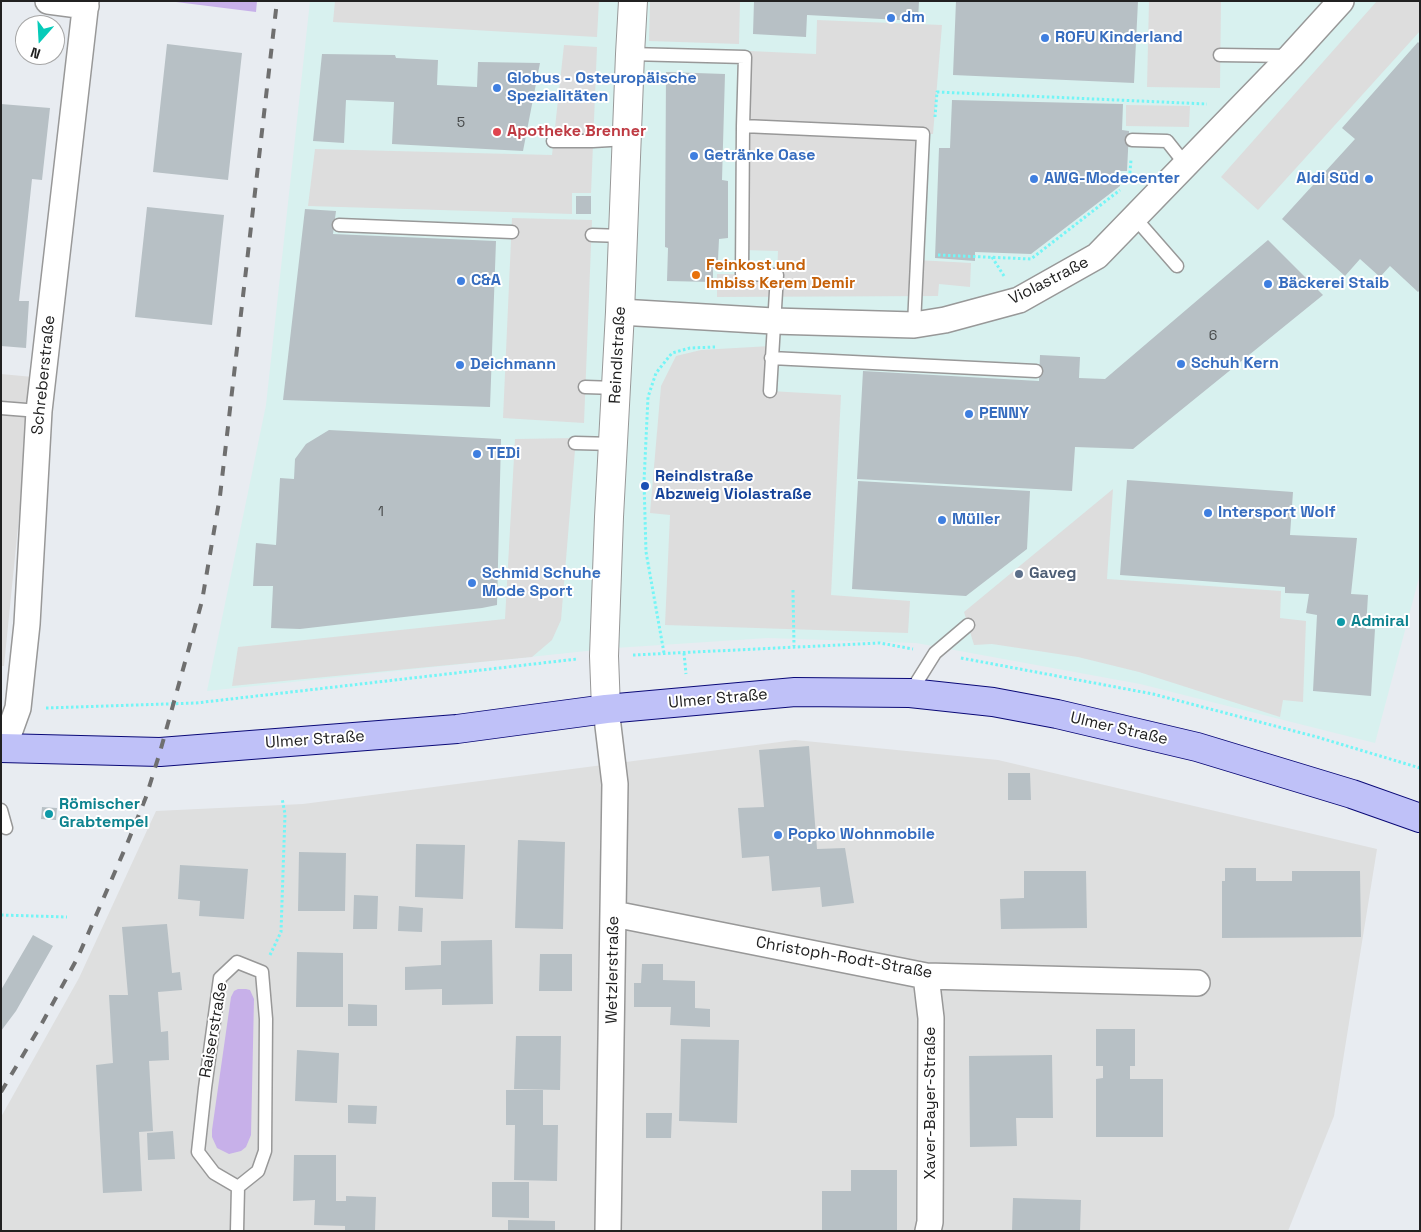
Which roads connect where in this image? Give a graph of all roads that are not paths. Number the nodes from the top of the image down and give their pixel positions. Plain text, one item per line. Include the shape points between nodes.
1 (48, 1) edge
2 (633, 1) edge
3 (1341, 1) edge
4 (86, 4) edge
5 (630, 54) junction
6 (1220, 55) dead end
7 (1291, 56) junction
8 (743, 126) junction
9 (627, 138) junction
10 (1132, 140) road end
11 (553, 141) dead end
12 (1186, 165) junction
13 (1135, 218) junction
14 (339, 225) dead end
15 (512, 232) dead end
16 (592, 235) dead end
17 (623, 236) junction
18 (1177, 266) dead end
19 (620, 312) junction
20 (773, 321) junction
21 (914, 325) junction
22 (771, 358) junction
23 (1036, 371) dead end
24 (585, 387) dead end
25 (616, 388) junction
26 (770, 391) dead end
27 (1, 408) edge
28 (39, 411) junction
29 (575, 443) dead end
30 (614, 444) junction
31 (968, 625) dead end
32 (910, 693) junction
33 (606, 710) junction
34 (2, 748) edge
35 (1, 810) edge
36 (1420, 818) edge
37 (6, 828) dead end
38 (614, 914) junction
39 (926, 976) junction
40 (1197, 983) dead end
41 (238, 1187) junction
42 (237, 1231) edge
43 (608, 1231) edge
44 (928, 1231) edge

1 - 4 street
2 - 5 street, Reindlstraße
3 - 7 street, Violastraße
4 - 28 street, Schreberstraße
5 - 8 lane via 745,57
5 - 9 street, Reindlstraße
6 - 7 lane
7 - 12 street, Violastraße
8 - 20 lane via 742,274 777,275
8 - 21 lane via 922,134
9 - 11 lane
9 - 17 street, Reindlstraße
10 - 12 lane via 1167,141
12 - 13 street, Violastraße
13 - 18 lane
13 - 21 street, Violastraße via 1097,256 1018,300
14 - 15 lane
16 - 17 lane
17 - 19 street, Reindlstraße
19 - 20 street, Violastraße
19 - 25 street, Reindlstraße
20 - 21 street, Violastraße
20 - 22 lane
22 - 23 lane
22 - 26 lane
24 - 25 lane
25 - 30 street, Reindlstraße
27 - 28 lane
28 - 34 street, Schreberstraße via 18,708
29 - 30 lane
30 - 33 street, Reindlstraße via 608,517 604,656
31 - 32 lane via 935,653
32 - 33 main road, Ulmer Straße via 795,692
32 - 36 main road, Ulmer Straße via 993,702 1057,714 1197,747
33 - 34 main road, Ulmer Straße via 457,729 160,752
33 - 38 street, Wetzlerstraße via 615,784
35 - 37 lane
38 - 39 street, Christoph-Rodt-Straße
38 - 43 street, Wetzlerstraße
39 - 40 street, Christoph-Rodt-Straße
39 - 44 street, Xaver-Bayer-Straße via 931,1018
41 - 41 lane, Raiserstraße via 214,1173 198,1152 220,978 237,962 262,972 266,1019 265,1151 258,1171
41 - 42 lane

